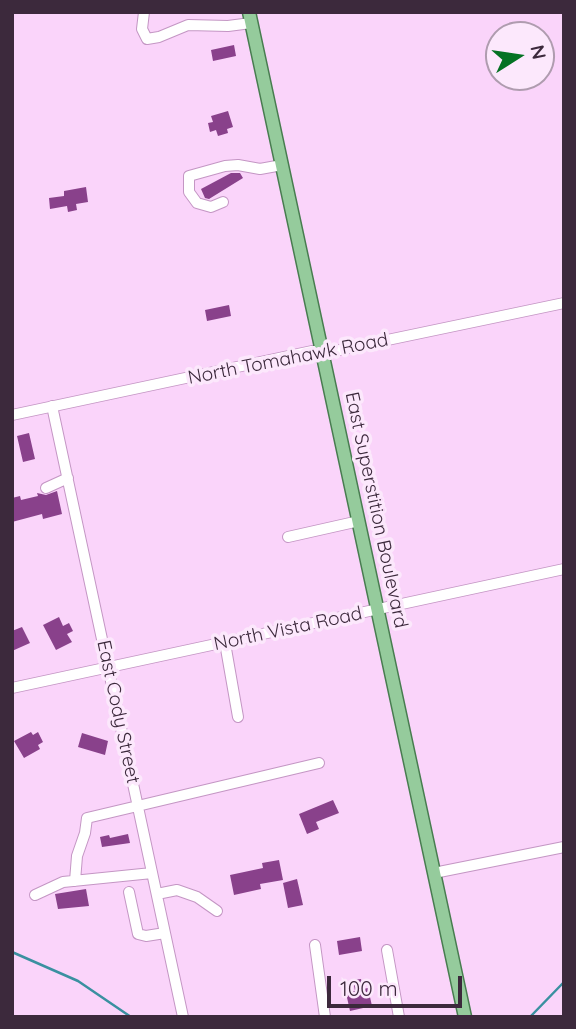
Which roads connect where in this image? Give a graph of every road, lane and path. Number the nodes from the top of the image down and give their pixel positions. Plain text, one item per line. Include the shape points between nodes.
1 (144, 12) edge
2 (250, 18) edge
3 (282, 165) junction
4 (223, 202) dead end
5 (564, 303) edge
6 (323, 353) junction
7 (52, 406) junction
8 (12, 415) edge
9 (68, 478) junction
10 (46, 488) dead end
11 (359, 521) junction
12 (288, 537) dead end
13 (564, 569) edge
14 (378, 610) junction
15 (225, 643) junction
16 (108, 668) junction
17 (12, 688) edge
18 (238, 716) dead end
19 (319, 763) dead end
20 (138, 806) junction
21 (564, 847) edge
22 (152, 873) junction
23 (434, 873) junction
24 (75, 881) junction
25 (129, 892) dead end
26 (157, 894) junction
27 (36, 895) dead end
28 (217, 911) dead end
29 (165, 933) junction
30 (315, 945) dead end
31 (387, 950) dead end
32 (462, 1016) edge
33 (183, 1017) edge
34 (325, 1017) edge
35 (400, 1017) edge

1 - 2 street via 142,29 147,39 188,25 228,26
2 - 3 main road, East Superstition Boulevard
3 - 4 street via 260,169 225,166 189,176 189,192 197,203 211,207
3 - 6 main road, East Superstition Boulevard
5 - 6 street, North Tomahawk Road
6 - 7 street, North Tomahawk Road via 312,351
6 - 11 main road, East Superstition Boulevard
7 - 8 street, North Tomahawk Road
7 - 9 street, East Cody Street
9 - 10 street
9 - 16 street, East Cody Street
11 - 12 street
11 - 14 main road, East Superstition Boulevard
13 - 14 street, North Vista Road
14 - 15 street, North Vista Road
14 - 23 main road, East Superstition Boulevard
15 - 16 street, North Vista Road
15 - 18 street
16 - 17 street, North Vista Road
16 - 20 street, East Cody Street
19 - 20 street
20 - 22 street, East Cody Street
20 - 24 street via 87,818
21 - 23 street
22 - 24 street
22 - 26 street, East Cody Street
23 - 32 main road, East Superstition Boulevard
24 - 27 street via 63,881
25 - 29 street via 138,934
26 - 28 street via 177,890
26 - 29 street, East Cody Street
29 - 33 street, East Cody Street
30 - 34 street
31 - 35 street

